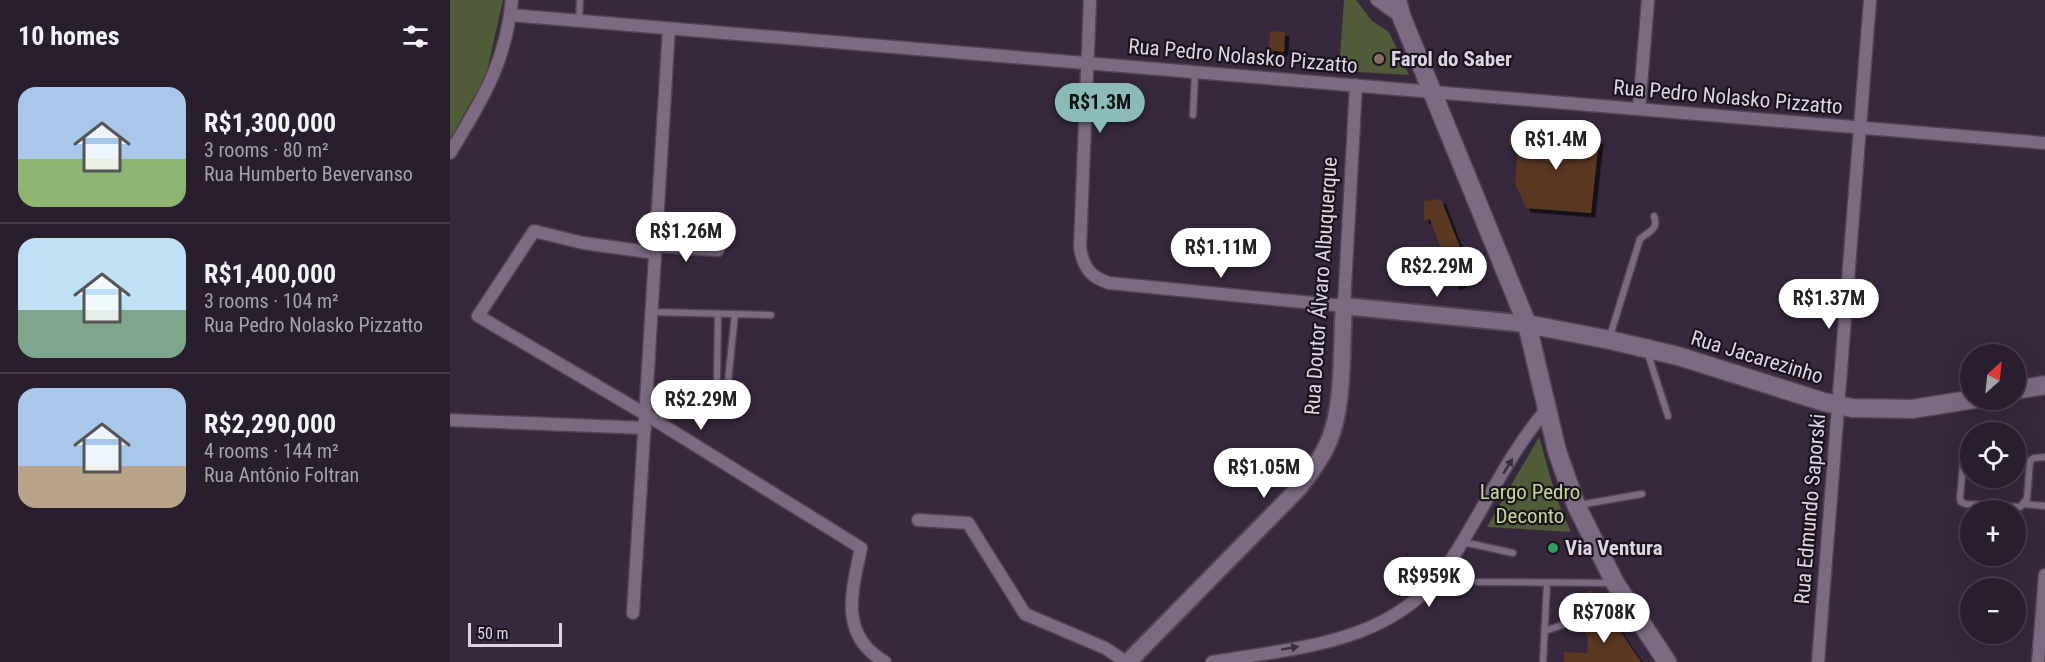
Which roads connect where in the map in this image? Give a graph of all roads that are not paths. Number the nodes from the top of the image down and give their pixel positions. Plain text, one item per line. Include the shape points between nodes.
1 (512, 0) edge
2 (580, 0) edge
3 (1090, 0) edge
4 (1377, 0) edge
5 (1397, 0) edge
6 (1648, 0) edge
7 (1870, 0) edge
8 (510, 15) junction
9 (1402, 18) junction
10 (579, 20) junction
11 (669, 28) junction
12 (1088, 63) junction
13 (1195, 72) junction
14 (1356, 85) junction
15 (1433, 92) junction
16 (1639, 109) junction
17 (1193, 115) dead end
18 (1860, 128) junction
19 (2045, 143) edge
20 (450, 153) edge
21 (1654, 216) dead end
22 (656, 249) junction
23 (718, 250) dead end
24 (1344, 306) junction
25 (652, 312) junction
26 (718, 314) junction
27 (735, 314) junction
28 (771, 315) dead end
29 (1527, 324) junction
30 (1610, 340) junction
31 (1646, 348) junction
32 (717, 378) dead end
33 (2045, 384) edge
34 (2026, 388) edge
35 (1960, 402) edge
36 (1838, 406) junction
37 (725, 410) dead end
38 (1546, 410) junction
39 (645, 414) junction
40 (1668, 416) dead end
41 (450, 420) edge
42 (645, 428) junction
43 (2045, 458) edge
44 (1642, 494) dead end
45 (2026, 502) edge
46 (2026, 504) edge
47 (1576, 505) junction
48 (2045, 506) edge
49 (918, 520) dead end
50 (1462, 542) junction
51 (1513, 553) dead end
52 (2045, 575) edge
53 (1478, 582) dead end
54 (1547, 583) junction
55 (1615, 583) junction
56 (1627, 602) junction
57 (633, 613) dead end
58 (2043, 619) edge
59 (1545, 631) junction
60 (882, 660) edge
61 (1127, 662) edge
62 (1212, 662) edge
63 (1543, 662) edge
64 (1667, 662) edge
65 (1818, 662) edge
66 (2038, 662) edge

1 - 8 street
2 - 10 lane
3 - 12 street
4 - 9 street
5 - 9 main road
6 - 16 street
7 - 18 street, Rua Edmundo Saporski
8 - 10 street, Rua Pedro Nolasko Pizzatto
8 - 20 street via 499,64
9 - 15 main road
10 - 11 street, Rua Pedro Nolasko Pizzatto
11 - 12 street, Rua Pedro Nolasko Pizzatto
11 - 22 street
12 - 13 street, Rua Pedro Nolasko Pizzatto
12 - 24 street via 1080,248 1091,275 1108,283
13 - 14 street, Rua Pedro Nolasko Pizzatto
13 - 17 lane
14 - 15 street, Rua Pedro Nolasko Pizzatto
14 - 24 street, Rua Doutor Álvaro Albuquerque
15 - 16 street, Rua Pedro Nolasko Pizzatto
15 - 29 main road
16 - 18 street, Rua Pedro Nolasko Pizzatto
18 - 19 street, Rua Pedro Nolasko Pizzatto
18 - 36 street, Rua Edmundo Saporski
21 - 30 lane via 1654,230 1640,239
22 - 23 street
22 - 25 street
22 - 39 street via 595,245 534,231 478,316
24 - 29 street
24 - 61 street, Rua Doutor Álvaro Albuquerque via 1338,404 1334,426 1320,459 1298,489
25 - 26 lane
25 - 39 street
26 - 27 lane
26 - 32 lane
27 - 28 lane
27 - 37 lane
29 - 30 main road, Rua Jacarezinho
29 - 38 main road
30 - 31 main road, Rua Jacarezinho
31 - 36 main road, Rua Jacarezinho
31 - 40 lane
33 - 34 main road
35 - 36 main road, Rua Jacarezinho via 1912,410
36 - 65 street, Rua Edmundo Saporski
38 - 47 main road
50 -> 38 street via 1527,434
39 - 42 street
39 - 60 street via 861,548 851,609 853,623 860,638
41 - 42 street
42 - 57 street
43 - 45 lane via 2031,461
44 - 47 lane
46 - 48 lane
47 - 55 main road
49 - 61 street via 968,523 1024,614 1105,648
50 - 51 lane
62 -> 50 street via 1335,641 1373,627 1428,589
52 - 58 street
53 - 54 lane
54 - 55 lane
54 - 59 lane
55 - 56 main road
56 - 59 lane
56 - 64 main road
58 - 66 street
59 - 63 lane

